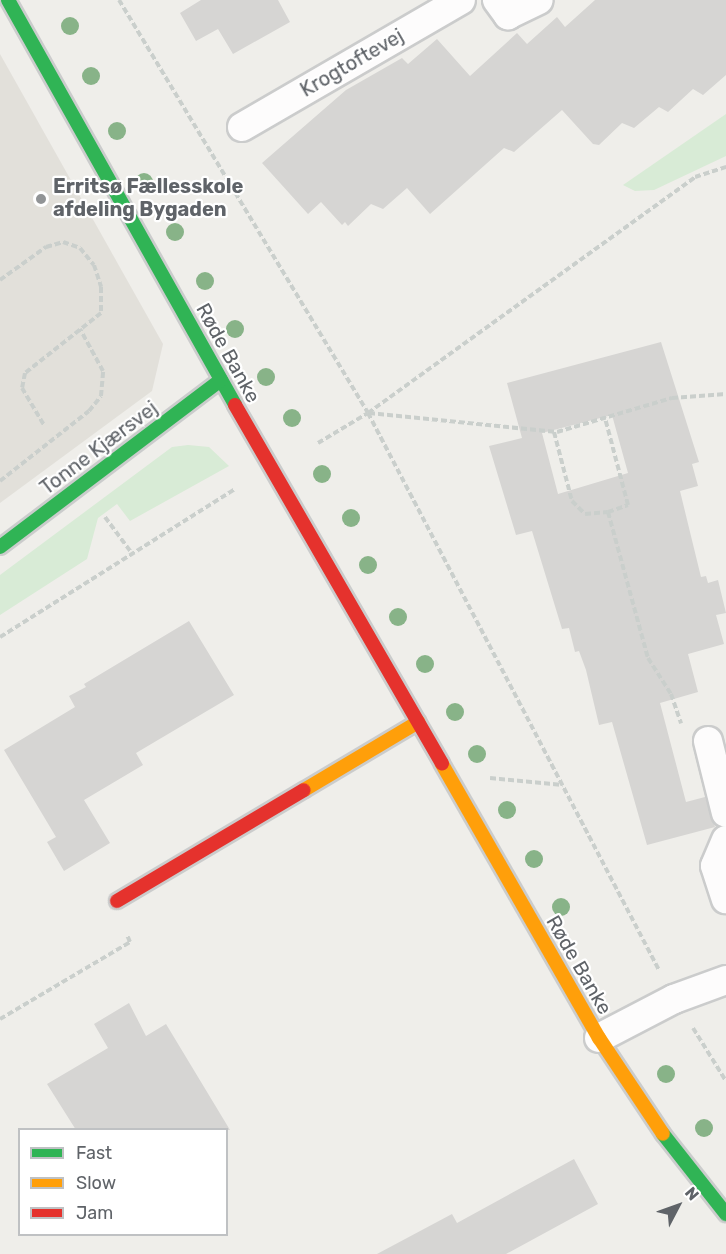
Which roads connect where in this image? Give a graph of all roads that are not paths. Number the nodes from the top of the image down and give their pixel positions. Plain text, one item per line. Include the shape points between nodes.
1 (8, 0) edge
2 (461, 0) edge
3 (497, 0) edge
4 (539, 0) edge
5 (242, 127) dead end
6 (221, 380) junction
7 (0, 547) edge
8 (418, 722) junction
9 (696, 737) road end
10 (726, 813) edge
11 (726, 840) edge
12 (726, 898) edge
13 (117, 901) road end
14 (726, 980) edge
15 (599, 1038) junction
16 (726, 1214) edge

1 - 6 street, Røde Banke
2 - 5 street, Krogtoftevej
3 - 4 street via 508,15
6 - 7 street, Tonne Kjærsvej
6 - 8 street, Røde Banke
8 - 13 street
8 - 15 street, Røde Banke
9 - 10 street
11 - 12 street via 715,866
14 - 15 street via 674,999
15 - 16 street, Røde Banke via 646,1112

